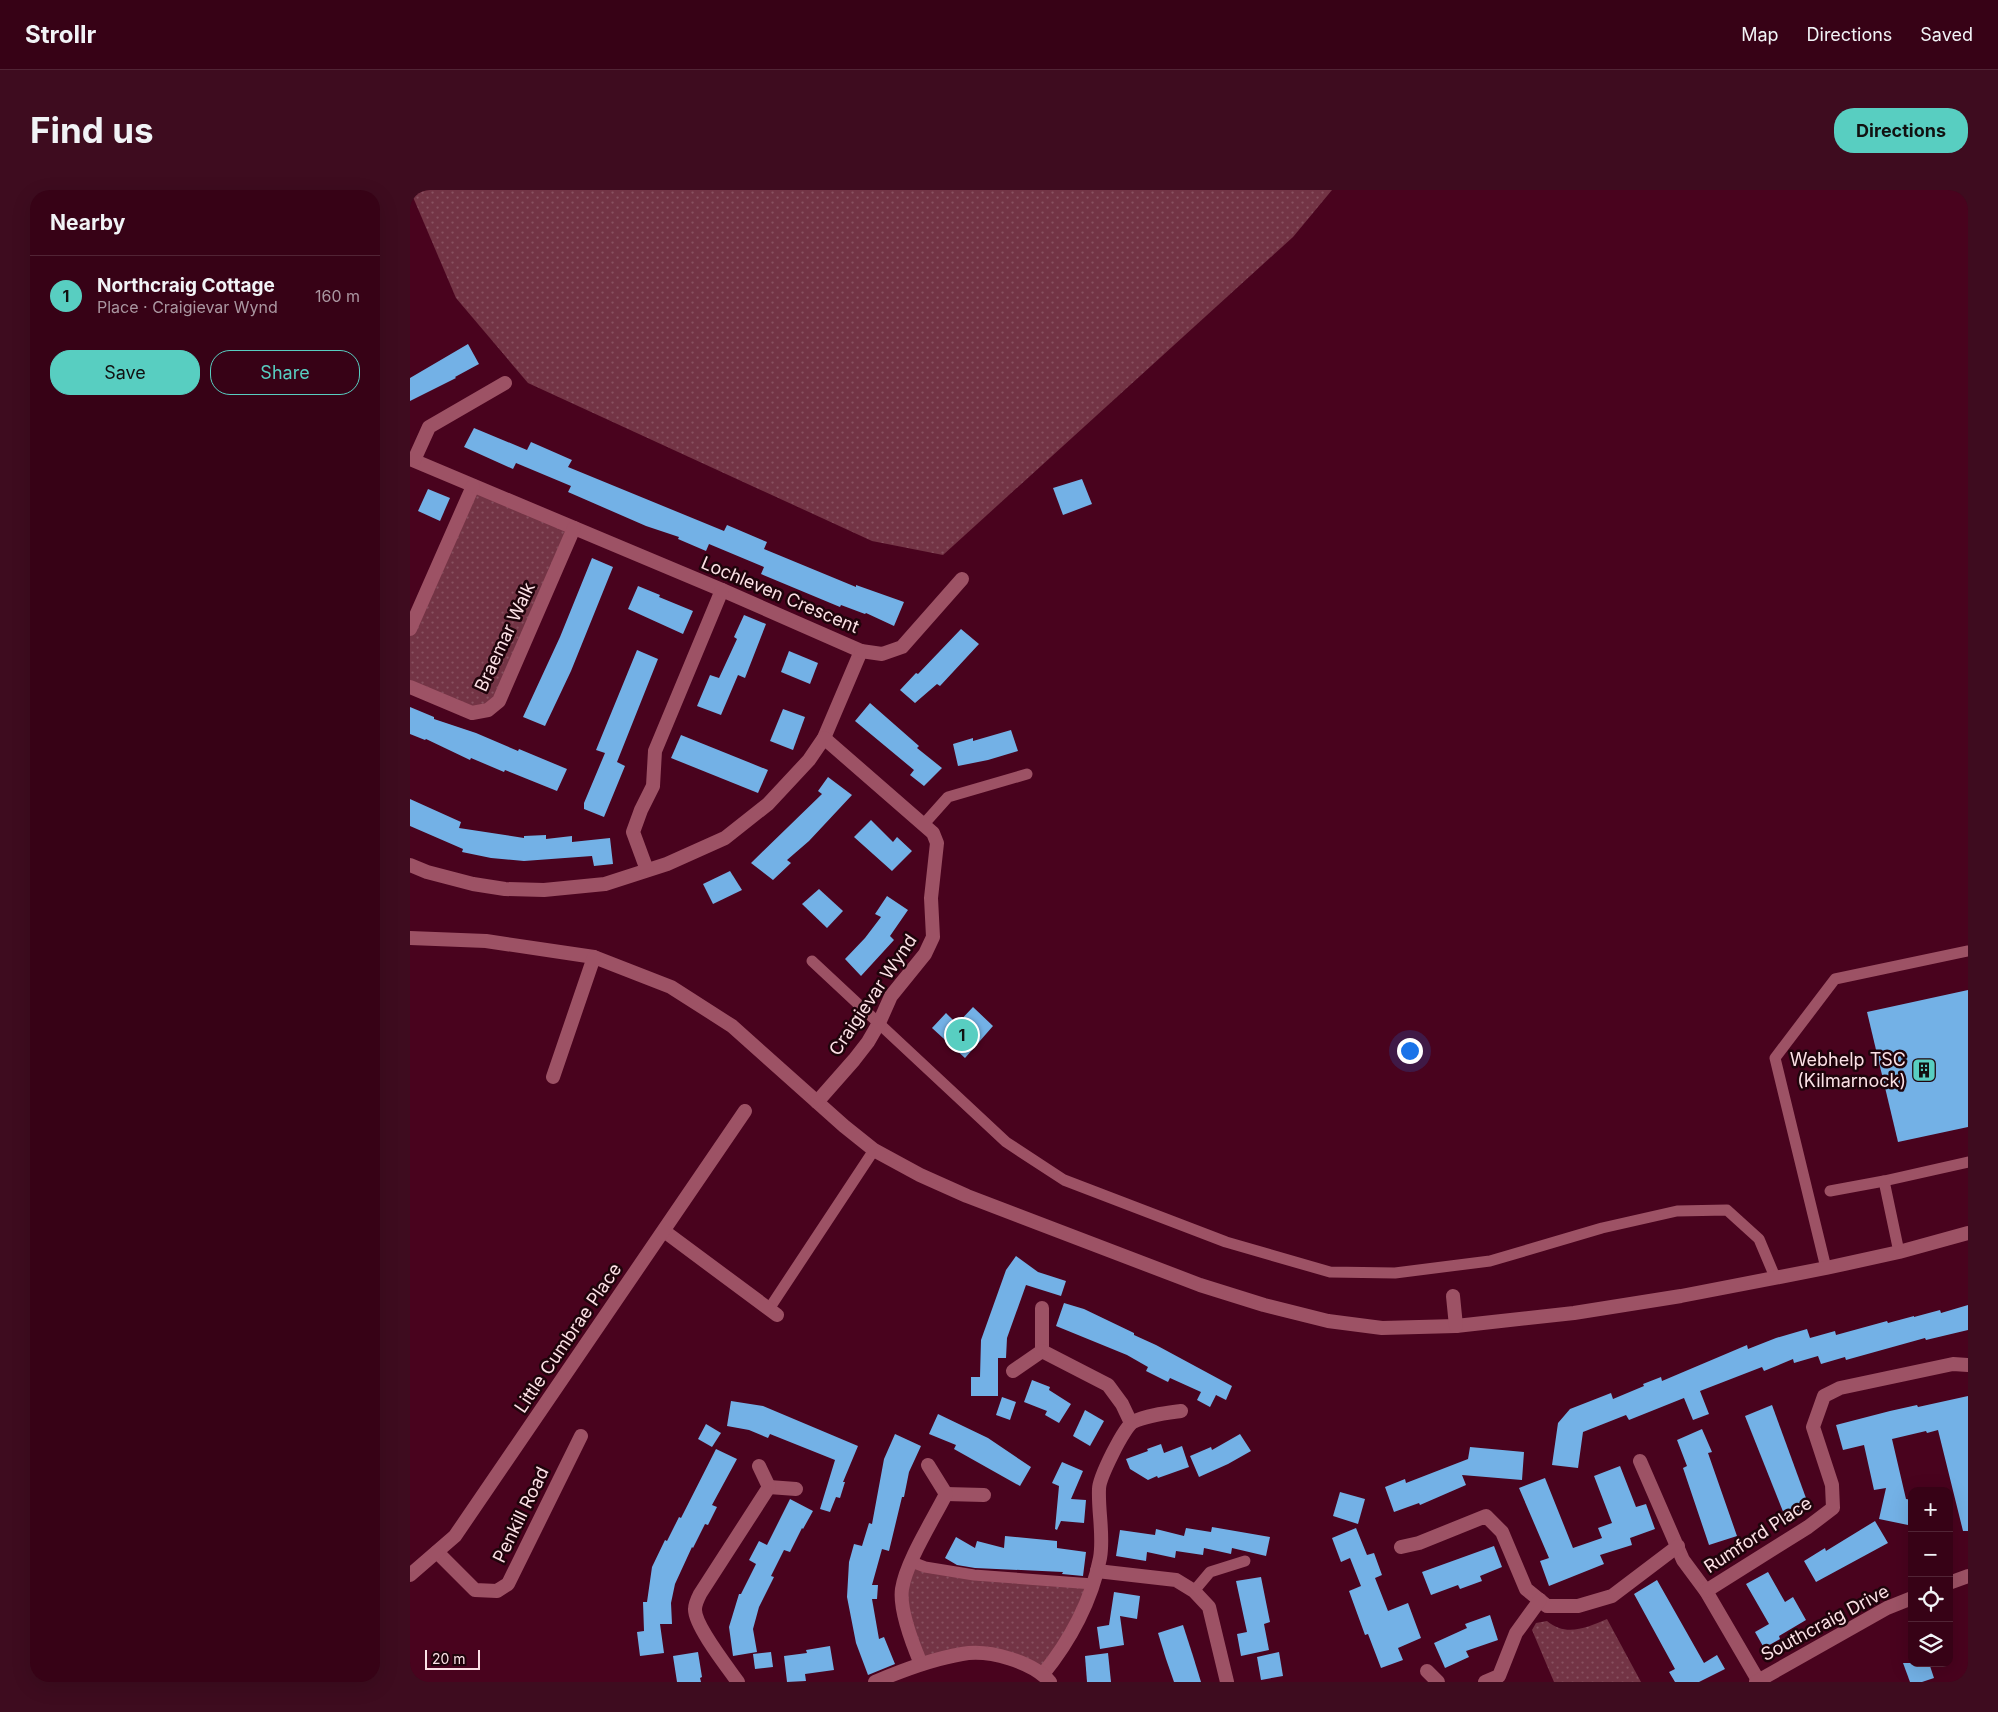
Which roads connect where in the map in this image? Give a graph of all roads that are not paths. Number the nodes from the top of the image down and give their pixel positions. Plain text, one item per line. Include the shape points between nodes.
1 (505, 383) dead end
2 (412, 460) edge
3 (473, 486) junction
4 (574, 528) junction
5 (962, 579) dead end
6 (722, 590) junction
7 (410, 629) edge
8 (861, 651) junction
9 (410, 687) edge
10 (824, 738) junction
11 (1027, 774) dead end
12 (923, 825) junction
13 (410, 865) edge
14 (647, 870) junction
15 (410, 938) edge
16 (1968, 951) edge
17 (594, 956) junction
18 (812, 961) dead end
19 (879, 1023) junction
20 (553, 1077) dead end
21 (817, 1102) junction
22 (746, 1111) dead end
23 (874, 1150) junction
24 (1968, 1162) edge
25 (1884, 1181) junction
26 (1830, 1191) dead end
27 (664, 1230) junction
28 (1968, 1233) edge
29 (1899, 1252) junction
30 (1826, 1268) junction
31 (1775, 1277) junction
32 (1453, 1296) dead end
33 (1042, 1308) dead end
34 (773, 1312) joint
35 (1456, 1326) junction
36 (1042, 1351) junction
37 (1968, 1365) edge
38 (1013, 1371) dead end
39 (1181, 1410) dead end
40 (1131, 1423) junction
41 (581, 1436) dead end
42 (1640, 1461) dead end
43 (928, 1465) dead end
44 (759, 1466) dead end
45 (769, 1487) junction
46 (796, 1489) dead end
47 (946, 1494) junction
48 (984, 1495) dead end
49 (1678, 1546) junction
50 (1401, 1547) dead end
51 (437, 1552) junction
52 (1245, 1561) dead end
53 (912, 1562) junction
54 (410, 1576) edge
55 (1968, 1576) edge
56 (1095, 1577) junction
57 (1953, 1582) edge
58 (1194, 1590) junction
59 (1706, 1591) junction
60 (1540, 1600) junction
61 (1908, 1600) edge
62 (922, 1664) junction
63 (1427, 1671) dead end
64 (1047, 1678) edge
65 (1757, 1681) edge
66 (738, 1682) edge
67 (875, 1682) edge
68 (1227, 1682) edge
69 (1438, 1682) edge
70 (1485, 1682) edge

1 - 2 street, Lochleven Crescent via 429,427
2 - 3 street, Lochleven Crescent
3 - 4 street, Lochleven Crescent
3 - 7 street
4 - 6 street, Lochleven Crescent
4 - 9 street, Braemar Walk via 499,701 488,710 472,713
5 - 8 street via 902,647 882,654
6 - 8 street, Lochleven Crescent
6 - 14 street via 655,751 653,786 633,832
8 - 10 street, Lochleven Crescent
10 - 12 street, Craigievar Wynd
10 - 14 street, Lochleven Crescent via 809,760 768,804 725,838
11 - 12 lane via 948,797
12 - 19 street, Craigievar Wynd via 933,833 937,843 931,898 934,937 926,954 890,996
13 - 14 street, Lochleven Crescent via 473,884 544,890 605,884
15 - 17 street via 486,942
16 - 30 lane via 1835,979 1775,1058
17 - 20 street
17 - 21 street via 672,987 732,1026
18 - 19 lane
19 - 21 street, Craigievar Wynd via 854,1060
19 - 31 lane via 1006,1142 1064,1180 1226,1242 1330,1272 1395,1273 1490,1261 1602,1228 1668,1214 1727,1210 1759,1239
21 - 23 street
22 - 27 street, Little Cumbrae Place
23 - 34 lane
23 - 35 street via 967,1196 1200,1285 1264,1305 1382,1328
24 - 25 lane
25 - 26 lane
25 - 29 lane
27 - 34 street
27 - 51 street, Little Cumbrae Place via 455,1536
28 - 29 street
29 - 30 street
30 - 31 street
31 - 35 street via 1574,1313
32 - 35 street
33 - 36 street
36 - 38 street
36 - 40 street via 1108,1385
37 - 59 street, Rumford Place via 1953,1364 1840,1388 1824,1396 1813,1427 1832,1484 1833,1508
39 - 40 street
40 - 56 street via 1116,1446 1098,1487 1100,1556
41 - 51 street, Penkill Road via 508,1584 497,1591 475,1590
42 - 49 street
43 - 47 street
44 - 45 street
45 - 46 street
45 - 66 street via 700,1594 694,1609 708,1638
47 - 48 street
47 - 53 street
49 - 59 street via 1683,1560
49 - 60 street via 1612,1596 1578,1606 1547,1606
50 - 60 street via 1486,1516 1502,1532 1526,1589
51 - 54 street, Little Cumbrae Place
52 - 58 lane via 1210,1572
53 - 56 lane via 974,1575
53 - 62 street via 906,1573 902,1600 915,1650
55 - 57 street
56 - 58 street via 1176,1580
56 - 64 street via 1081,1615 1052,1662
58 - 68 street via 1209,1607
59 - 65 street
60 - 70 street via 1516,1633 1499,1676
61 - 65 street, Southcraig Drive via 1887,1608
62 - 64 street via 964,1653 979,1653 1016,1660
62 - 67 street
63 - 69 street

